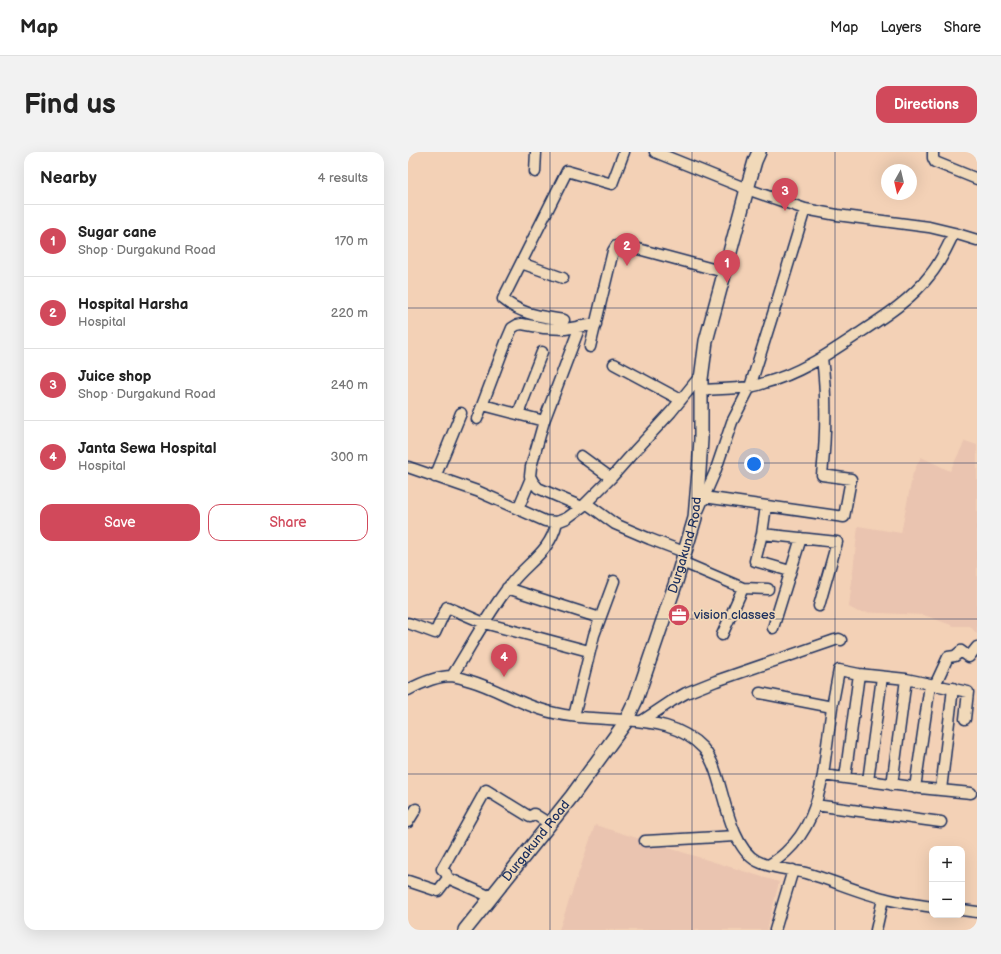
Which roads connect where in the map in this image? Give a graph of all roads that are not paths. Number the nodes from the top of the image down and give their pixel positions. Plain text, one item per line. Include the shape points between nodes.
1 (536, 152) edge
2 (624, 152) edge
3 (656, 152) edge
4 (759, 152) edge
5 (933, 152) edge
6 (535, 172) dead end
7 (977, 179) edge
8 (746, 189) junction
9 (805, 209) junction
10 (954, 233) junction
11 (977, 240) edge
12 (521, 263) junction
13 (724, 272) junction
14 (563, 278) dead end
15 (564, 320) dead end
16 (596, 324) junction
17 (580, 326) junction
18 (590, 347) dead end
19 (542, 352) dead end
20 (822, 358) junction
21 (614, 364) dead end
22 (702, 375) junction
23 (750, 387) junction
24 (701, 390) junction
25 (681, 400) junction
26 (483, 405) junction
27 (461, 413) dead end
28 (518, 414) junction
29 (477, 419) dead end
30 (544, 421) junction
31 (581, 456) dead end
32 (408, 468) edge
33 (434, 476) junction
34 (531, 478) junction
35 (611, 478) junction
36 (704, 497) junction
37 (584, 505) junction
38 (766, 506) junction
39 (518, 509) junction
40 (695, 518) junction
41 (556, 522) junction
42 (762, 534) junction
43 (800, 538) junction
44 (683, 557) junction
45 (790, 571) junction
46 (614, 581) dead end
47 (507, 588) junction
48 (743, 588) junction
49 (768, 589) dead end
50 (819, 606) dead end
51 (600, 618) junction
52 (408, 623) edge
53 (484, 624) junction
54 (772, 628) dead end
55 (722, 635) dead end
56 (841, 640) dead end
57 (977, 647) edge
58 (585, 650) dead end
59 (859, 674) junction
60 (452, 676) junction
61 (882, 677) junction
62 (906, 679) junction
63 (933, 685) junction
64 (953, 688) junction
65 (408, 690) edge
66 (760, 693) dead end
67 (832, 707) junction
68 (574, 716) junction
69 (965, 719) dead end
70 (627, 720) junction
71 (642, 721) junction
72 (823, 775) junction
73 (845, 778) junction
74 (868, 781) junction
75 (892, 785) junction
76 (915, 788) junction
77 (941, 790) junction
78 (971, 793) dead end
79 (815, 805) junction
80 (416, 809) dead end
81 (408, 822) edge
82 (941, 822) dead end
83 (550, 824) junction
84 (736, 836) junction
85 (645, 841) dead end
86 (769, 865) junction
87 (792, 870) junction
88 (448, 878) junction
89 (408, 881) edge
90 (491, 897) junction
91 (884, 899) junction
92 (929, 906) edge
93 (965, 910) edge
94 (977, 912) edge
95 (465, 930) edge
96 (776, 930) edge
97 (876, 930) edge

1 - 6 street
2 - 12 street via 612,184 567,171
3 - 8 street
4 - 8 main road, Durgakund Road
5 - 7 street via 935,162
8 - 9 street
8 - 13 main road, Durgakund Road
9 - 10 street via 929,226
9 - 23 street
10 - 11 street
10 - 20 street via 931,275 911,296
12 - 14 street
12 - 15 street via 503,299 525,313
13 - 16 street via 627,246 616,246
13 - 22 main road, Durgakund Road via 706,340
16 - 17 street
16 - 18 street
17 - 26 street via 553,329 522,324 512,328
17 - 30 street
19 - 28 street
20 - 23 street via 781,379
20 - 38 street via 825,389 822,475 850,479 844,517
21 - 25 street
22 - 24 main road, Durgakund Road
22 - 25 street
23 - 24 street
23 - 36 street via 732,422
24 - 40 main road, Durgakund Road
25 - 35 street
26 - 28 street
26 - 29 street
27 - 33 street
28 - 30 street
30 - 34 street via 531,467
31 - 35 street
32 - 33 street
33 - 39 street
34 - 37 street via 538,488
34 - 39 street
35 - 37 street
36 - 38 street
36 - 40 street
37 - 41 street via 567,518
37 - 44 street via 615,524
38 - 42 street
39 - 41 street via 545,521
40 - 44 main road, Durgakund Road
41 - 47 street via 547,546
42 - 43 street
42 - 45 street via 755,561
43 - 45 street
43 - 50 street via 836,542
44 - 48 street
44 - 70 main road, Durgakund Road via 636,700
45 - 54 street
46 - 51 street
47 - 51 street
47 - 53 street
48 - 49 street
48 - 55 street
51 - 68 street
52 - 53 street via 435,634 448,607
53 - 58 street
53 - 60 street
56 - 71 street via 834,640 686,693
57 - 63 street via 969,657 961,651 955,656 948,657
59 - 61 street
59 - 67 street via 839,670
59 - 73 street
60 - 65 street via 435,679
60 - 68 street via 481,684 538,709
61 - 62 street
61 - 74 street
62 - 63 street
62 - 75 street
63 - 64 street
63 - 76 street
64 - 69 street via 968,692
64 - 77 street
66 - 67 street
67 - 72 street
68 - 70 street
70 - 71 street
70 - 83 main road, Durgakund Road
71 - 84 street via 684,733 708,754
72 - 73 street
72 - 79 street
73 - 74 street
74 - 75 street
75 - 76 street
76 - 77 street
77 - 78 street
79 - 82 street
79 - 86 street via 805,829 797,840
80 - 81 street
83 - 88 street via 534,814 530,817 486,790 442,869
83 - 90 main road, Durgakund Road
84 - 85 street
84 - 86 street via 748,855
86 - 87 street
87 - 91 street
87 - 96 street
88 - 89 street via 438,891
88 - 90 street
90 - 95 main road, Durgakund Road
91 - 92 street
91 - 97 street
93 - 94 street

